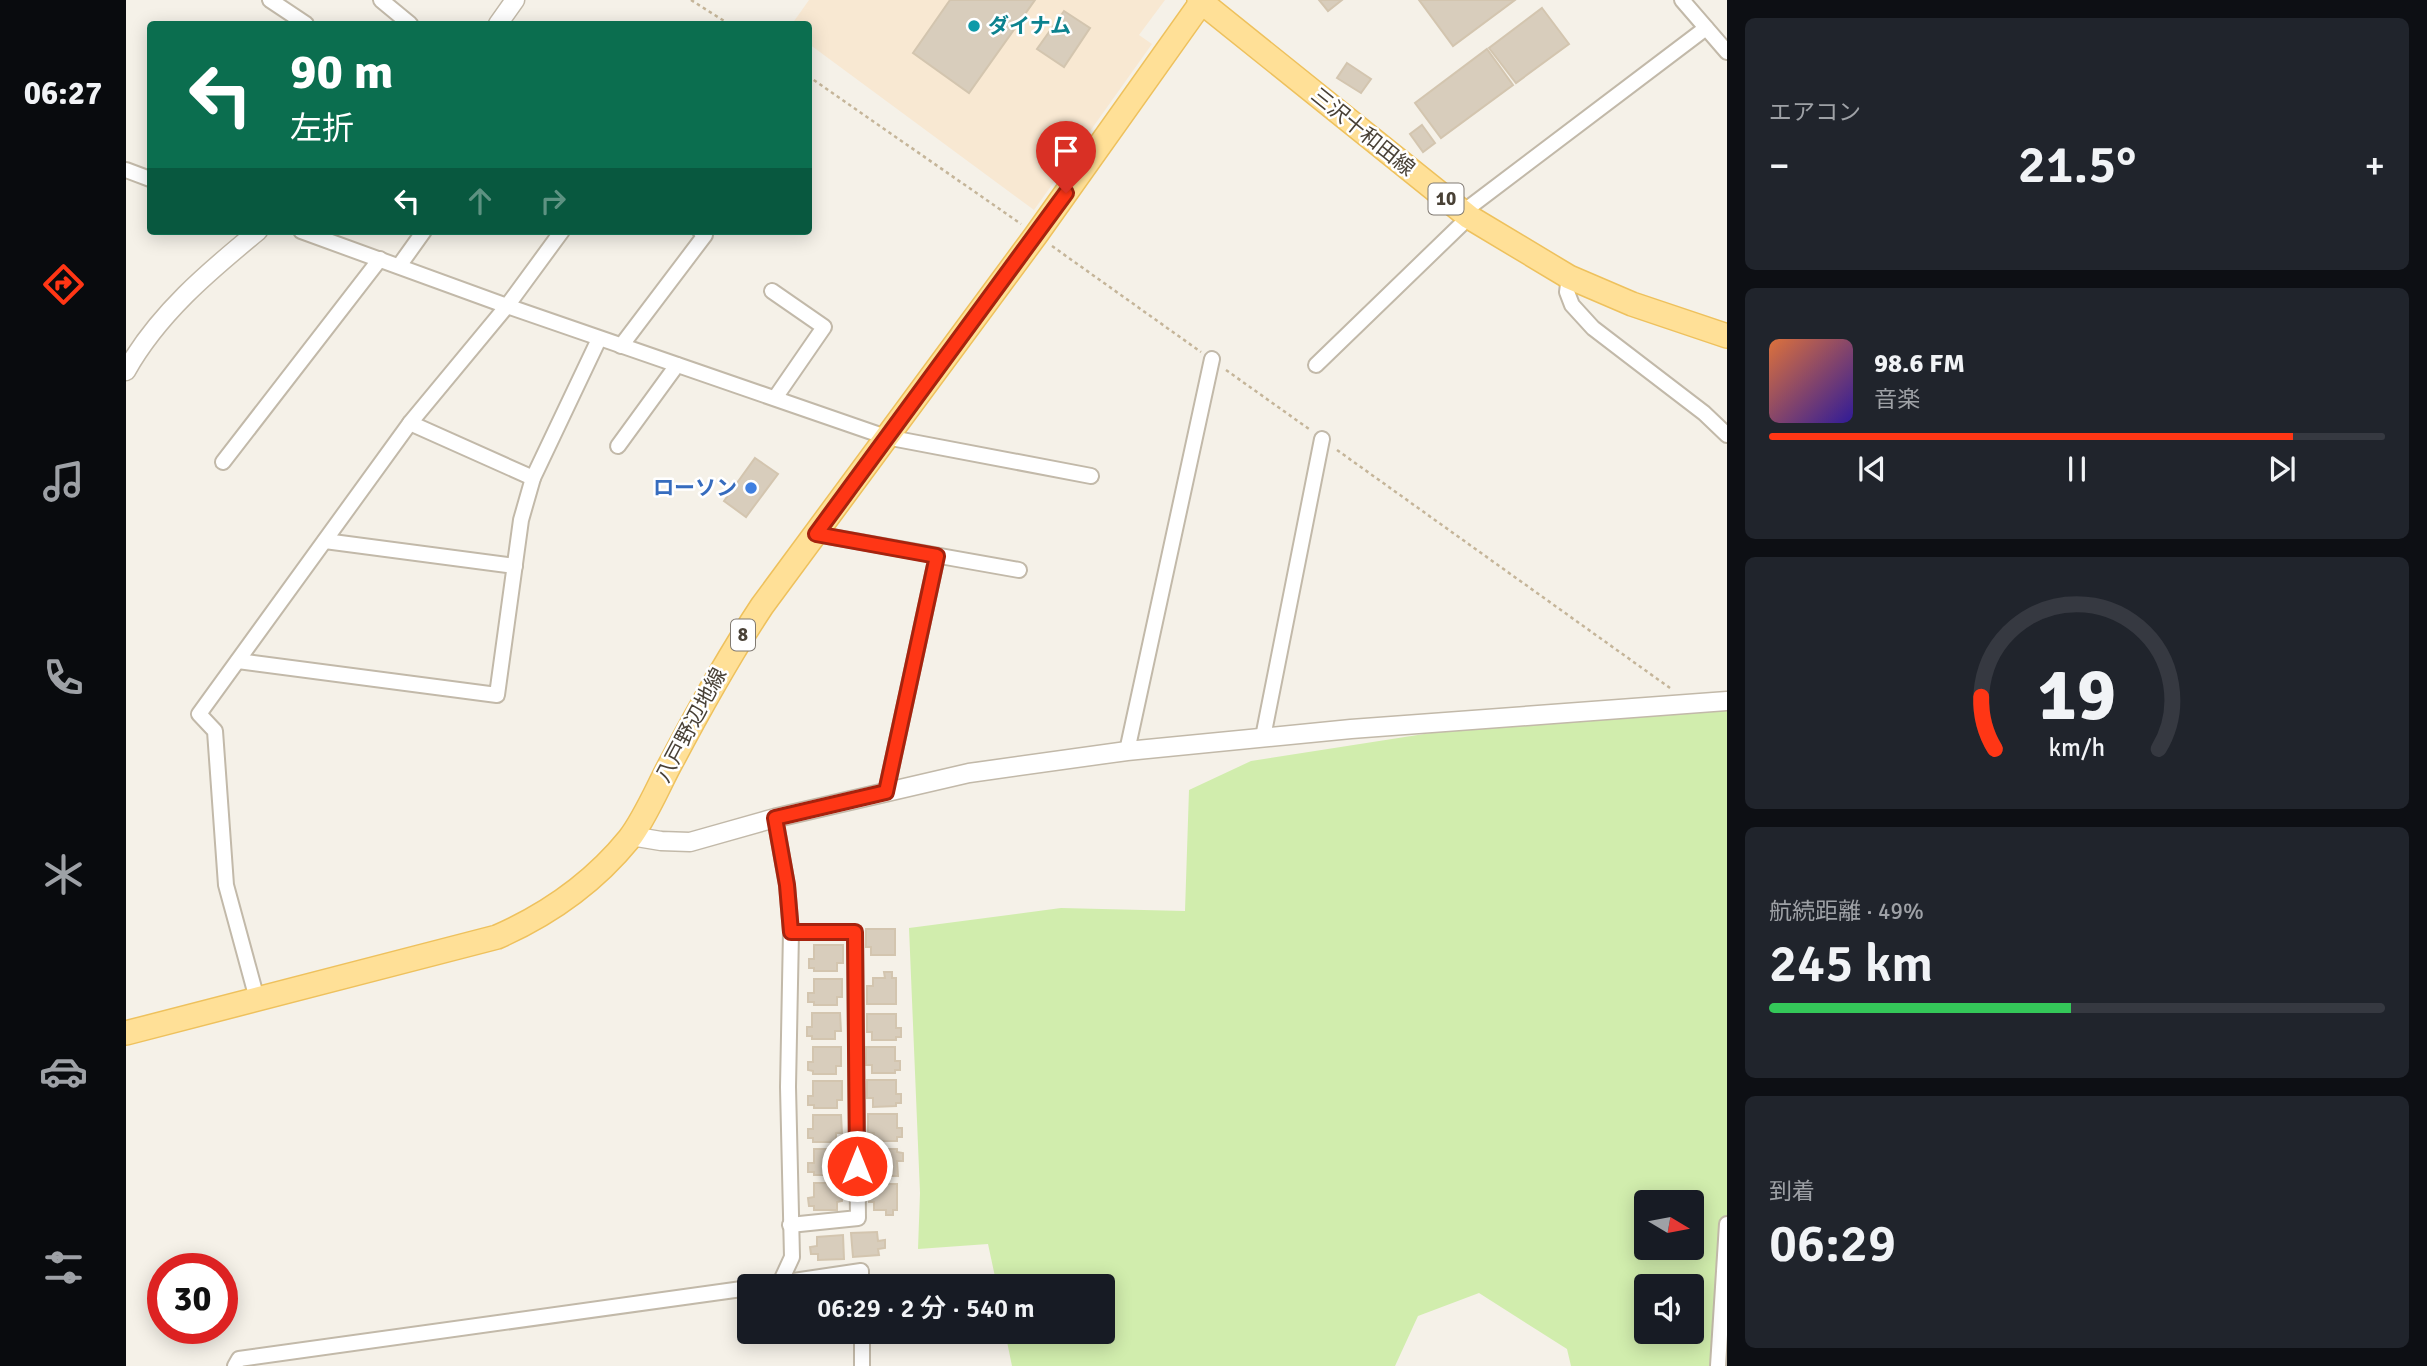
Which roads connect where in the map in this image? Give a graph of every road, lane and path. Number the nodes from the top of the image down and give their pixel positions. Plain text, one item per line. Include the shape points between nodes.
1 (270, 0) edge
2 (381, 0) edge
3 (515, 0) edge
4 (691, 0) edge
5 (1682, 0) edge
6 (1201, 1) edge
7 (302, 21) edge
8 (406, 21) edge
9 (500, 21) edge
10 (724, 21) edge
11 (1706, 29) junction
12 (1727, 52) edge
13 (812, 79) edge
14 (126, 170) edge
15 (147, 178) edge
16 (1466, 215) junction
17 (253, 235) edge
18 (312, 235) edge
19 (421, 235) edge
20 (559, 235) edge
21 (705, 235) edge
22 (1036, 235) junction
23 (380, 259) junction
24 (399, 265) junction
25 (1569, 277) junction
26 (772, 291) dead end
27 (507, 306) junction
28 (1727, 336) edge
29 (599, 339) junction
30 (621, 346) junction
31 (128, 359) edge
32 (1212, 359) junction
33 (677, 365) junction
34 (1316, 365) dead end
35 (775, 398) junction
36 (411, 423) junction
37 (1727, 435) edge
38 (886, 437) junction
39 (1322, 439) junction
40 (618, 446) dead end
41 (223, 462) dead end
42 (1091, 476) dead end
43 (533, 478) junction
44 (816, 534) junction
45 (325, 541) junction
46 (937, 556) junction
47 (515, 566) junction
48 (1019, 570) dead end
49 (238, 661) junction
50 (1727, 701) edge
51 (1693, 703) junction
52 (1263, 737) junction
53 (1127, 751) junction
54 (886, 792) junction
55 (775, 818) junction
56 (631, 836) junction
57 (791, 932) junction
58 (257, 999) junction
59 (126, 1033) edge
60 (1727, 1224) edge
61 (790, 1225) junction
62 (784, 1274) edge
63 (841, 1274) edge
64 (861, 1274) edge
65 (737, 1290) edge
66 (862, 1344) edge
67 (235, 1366) edge
68 (862, 1366) edge
69 (1718, 1366) edge

1 - 7 street
2 - 8 street
3 - 9 street
4 - 10 path
5 - 11 street
6 - 16 main road, 三沢十和田線 / 10
6 - 22 main road, 八戸野辺地線 / 8
11 - 12 street
11 - 16 street
13 - 22 path
14 - 15 street
16 - 25 main road, 三沢十和田線 / 10
16 - 34 street
17 - 31 street via 194,285
18 - 23 street
19 - 24 street
20 - 27 street
21 - 30 street
22 - 32 path
22 - 38 main road, 八戸野辺地線 / 8
23 - 24 street
23 - 41 street
24 - 27 street
25 - 28 main road, 三沢十和田線 / 10
25 - 37 street via 1567,292 1572,305 1593,328
26 - 35 street via 824,327
27 - 29 street
27 - 36 street
29 - 30 street
29 - 43 street
30 - 33 street
32 - 39 path
32 - 53 street
33 - 35 street
33 - 40 street
35 - 38 street
36 - 43 street
36 - 45 street
38 - 42 street
38 - 44 main road, 八戸野辺地線 / 8
39 - 51 path
39 - 52 street
43 - 47 street
44 - 46 street
44 - 56 main road, 八戸野辺地線 / 8 via 725,661
45 - 47 street
45 - 49 street
46 - 48 street
46 - 54 street
47 - 49 street via 497,695
49 - 58 street via 199,714 215,731 226,885
50 - 51 street
51 - 52 street
52 - 53 street
53 - 54 street via 969,773
54 - 55 street
55 - 56 street via 690,842
55 - 57 street
56 - 58 main road, 八戸野辺地線 / 8 via 576,891 526,924 496,937
57 - 61 street
57 - 61 street via 855,932 858,1218
58 - 59 main road, 八戸野辺地線 / 8
60 - 69 street
61 - 62 street via 792,1257
63 - 64 street
65 - 67 street via 239,1359
66 - 68 street

